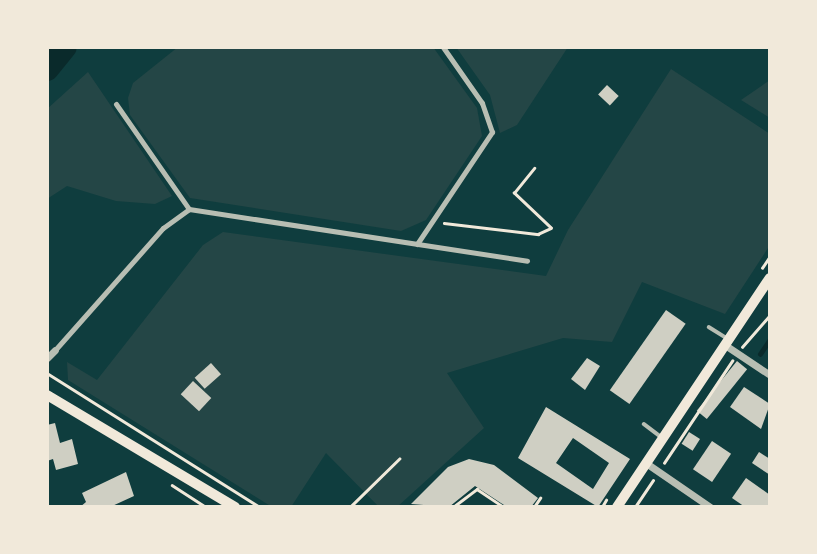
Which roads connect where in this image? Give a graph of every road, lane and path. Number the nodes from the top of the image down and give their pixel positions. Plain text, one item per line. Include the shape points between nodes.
1 (443, 47) edge
2 (116, 104) dead end
3 (534, 169) dead end
4 (189, 209) junction
5 (433, 221) junction
6 (417, 244) junction
7 (527, 261) dead end
8 (770, 278) edge
9 (770, 315) edge
10 (709, 327) dead end
11 (727, 342) junction
12 (55, 350) joint
13 (737, 353) junction
14 (47, 358) edge
15 (47, 373) edge
16 (770, 375) edge
17 (47, 395) edge
18 (644, 424) dead end
19 (663, 438) junction
20 (399, 459) dead end
21 (646, 463) junction
22 (658, 472) junction
23 (540, 498) dead end
24 (499, 503) junction
25 (235, 507) edge
26 (260, 507) edge
27 (350, 507) edge
28 (453, 507) edge
29 (495, 507) edge
30 (504, 507) edge
31 (534, 507) edge
32 (617, 507) edge
33 (635, 507) edge
34 (710, 507) edge

1 - 5 street via 482,103 492,132
2 - 4 street
3 - 5 path via 514,192 551,228 538,234
4 - 6 street
4 - 12 street via 163,228
5 - 6 street
6 - 7 street
8 - 11 main road
9 - 13 path
10 - 11 lane
11 - 13 street
11 - 19 main road
12 - 14 street
13 - 16 street
13 - 22 path
15 - 26 path
17 - 25 main road
18 - 19 lane
19 - 21 main road
20 - 27 path
21 - 22 street
21 - 32 main road
22 - 33 path
22 - 34 street
23 - 31 path
24 - 28 path via 477,489
24 - 29 path
24 - 30 path

